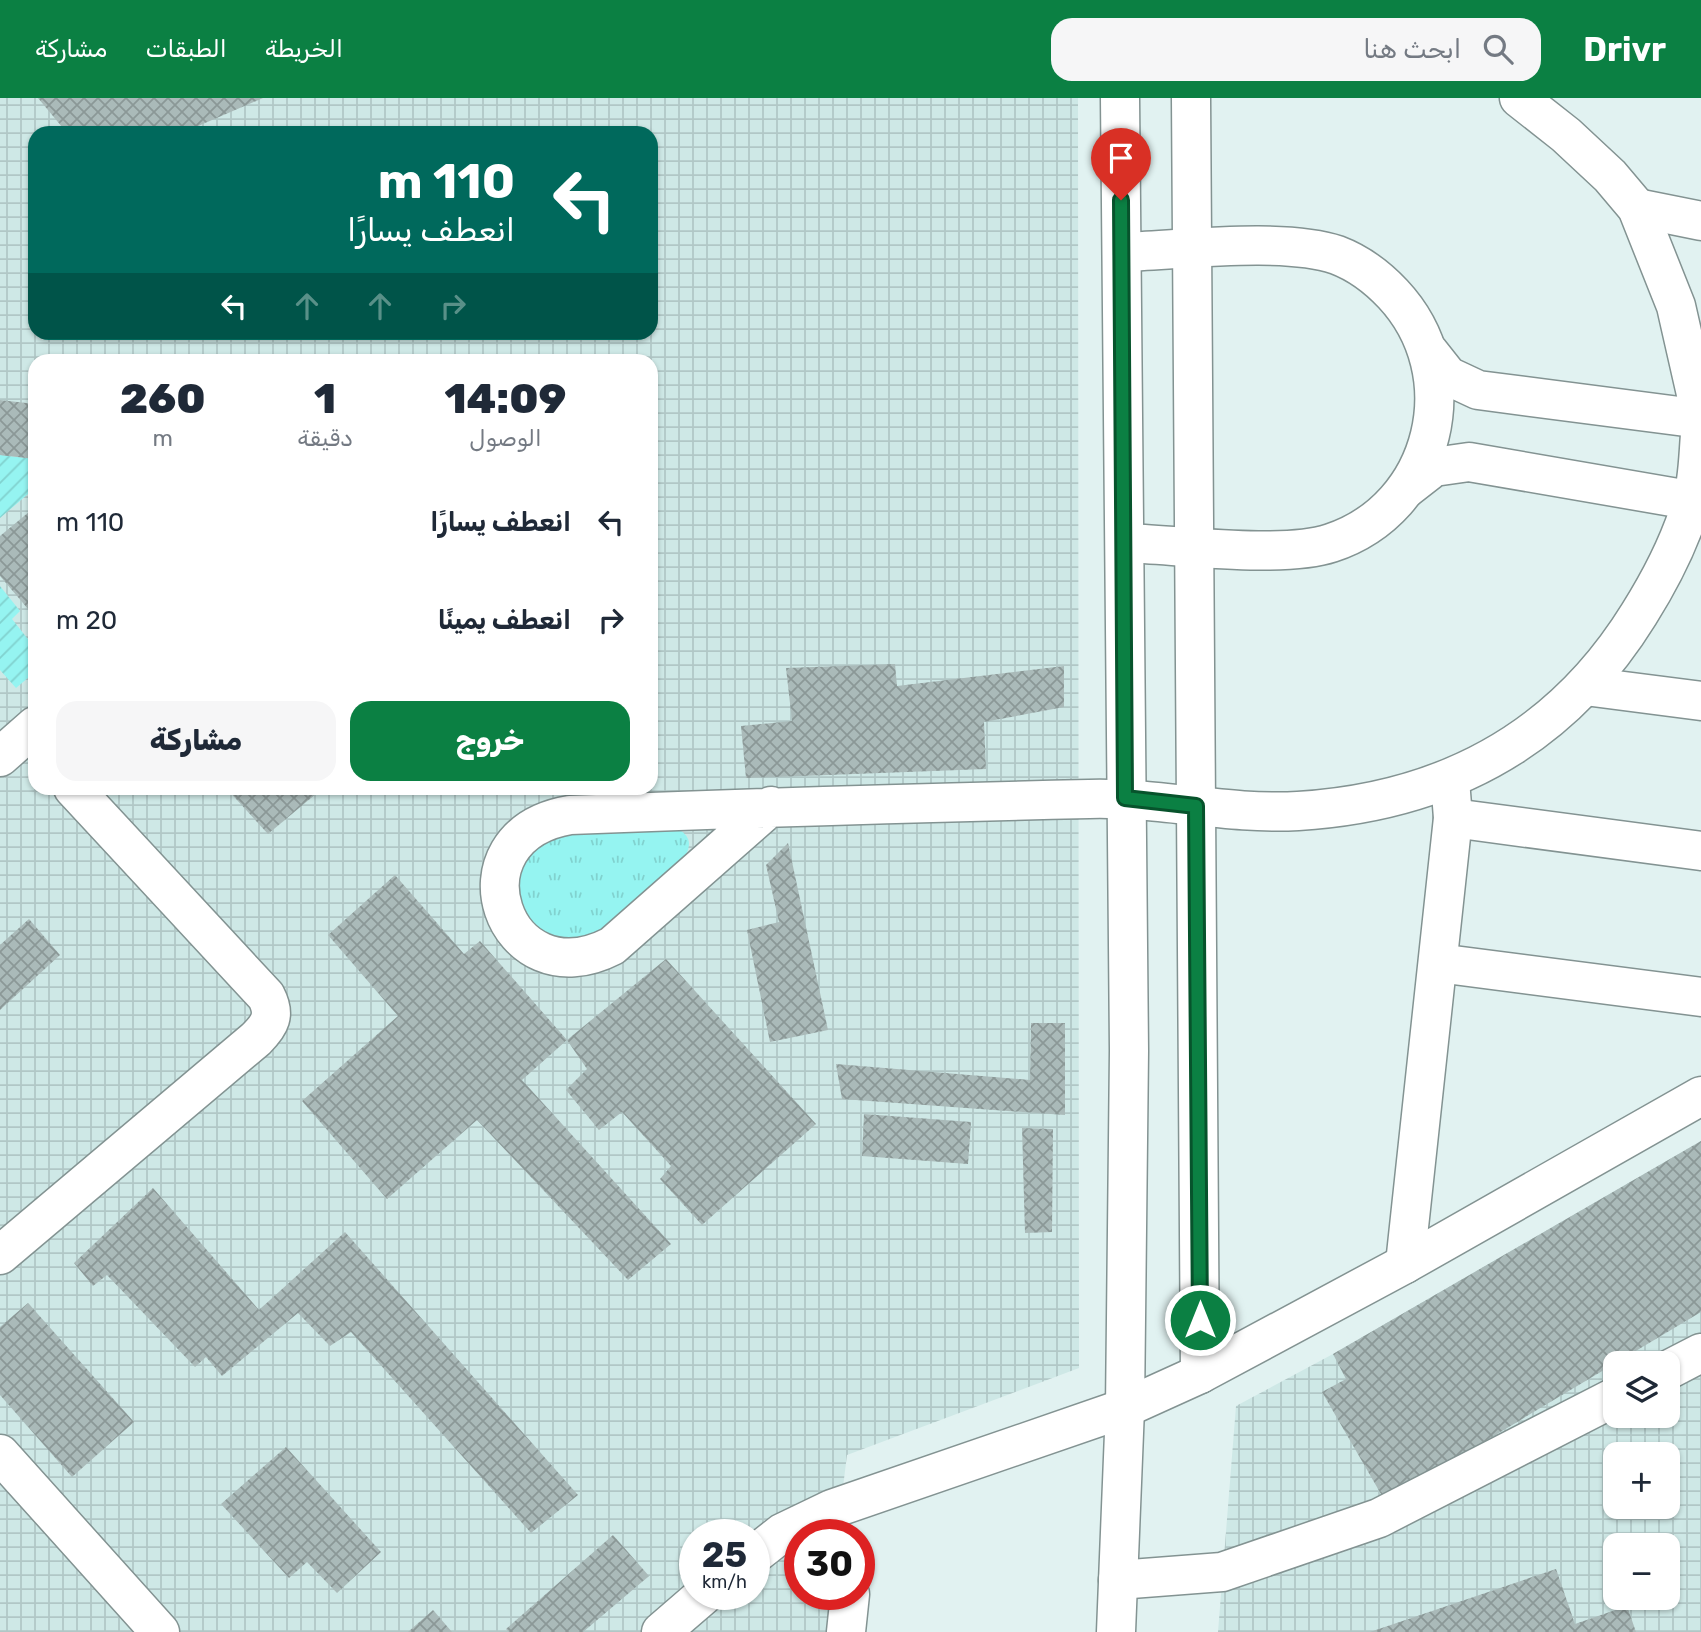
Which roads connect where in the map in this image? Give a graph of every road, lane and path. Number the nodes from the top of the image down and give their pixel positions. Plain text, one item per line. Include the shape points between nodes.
1 (1120, 98) edge
2 (1191, 98) edge
3 (1518, 98) edge
4 (1637, 208) junction
5 (1701, 221) edge
6 (1191, 250) junction
7 (1122, 252) junction
8 (1429, 352) junction
9 (1701, 417) edge
10 (1701, 424) edge
11 (1407, 488) junction
12 (1697, 502) edge
13 (1126, 543) junction
14 (1192, 546) junction
15 (1585, 686) junction
16 (1701, 701) edge
17 (1450, 780) junction
18 (79, 795) edge
19 (1125, 798) junction
20 (1196, 806) junction
21 (771, 807) junction
22 (1453, 818) junction
23 (1701, 851) edge
24 (1438, 963) junction
25 (1701, 997) edge
26 (1701, 1096) edge
27 (0, 1255) edge
28 (1405, 1264) junction
29 (1701, 1353) edge
30 (1680, 1364) edge
31 (1200, 1374) junction
32 (1603, 1403) edge
33 (1125, 1408) junction
34 (0, 1454) edge
35 (859, 1517) edge
36 (770, 1542) edge
37 (1118, 1580) junction
38 (686, 1610) edge
39 (848, 1610) edge
40 (160, 1632) edge
41 (660, 1632) edge
42 (846, 1632) edge
43 (1116, 1632) edge

1 - 7 street
2 - 6 street
3 - 4 street via 1575,143
4 - 5 street
4 - 9 street via 1676,306
6 - 7 street
6 - 8 street via 1293,246 1338,256 1386,286 1409,311
6 - 14 street
7 - 13 street
8 - 9 street via 1448,376 1478,390
8 - 11 street via 1436,398 1429,445
10 - 12 street
11 - 12 street via 1434,467 1469,462
11 - 14 street via 1373,522 1330,543 1283,550
12 - 15 street via 1659,581 1615,654
13 - 14 street
13 - 19 street
14 - 20 street
15 - 16 street
15 - 17 street via 1519,743
17 - 20 street via 1349,806 1296,811
17 - 22 street
18 - 27 street via 266,996 272,1012 268,1027 256,1039
19 - 20 street
19 - 21 street
19 - 33 street via 1129,1051
20 - 31 street
21 - 21 street via 547,819 527,829 511,846 501,867 498,891 503,914 532,948 562,958 594,956 612,946
22 - 23 street
22 - 24 street
24 - 25 street
24 - 28 street
26 - 28 street
28 - 31 street
29 - 30 street
31 - 33 street
32 - 37 street via 1378,1518 1222,1572
33 - 35 street
33 - 37 street
34 - 40 street
35 - 36 street via 832,1508
37 - 43 street
38 - 41 street
39 - 42 street

